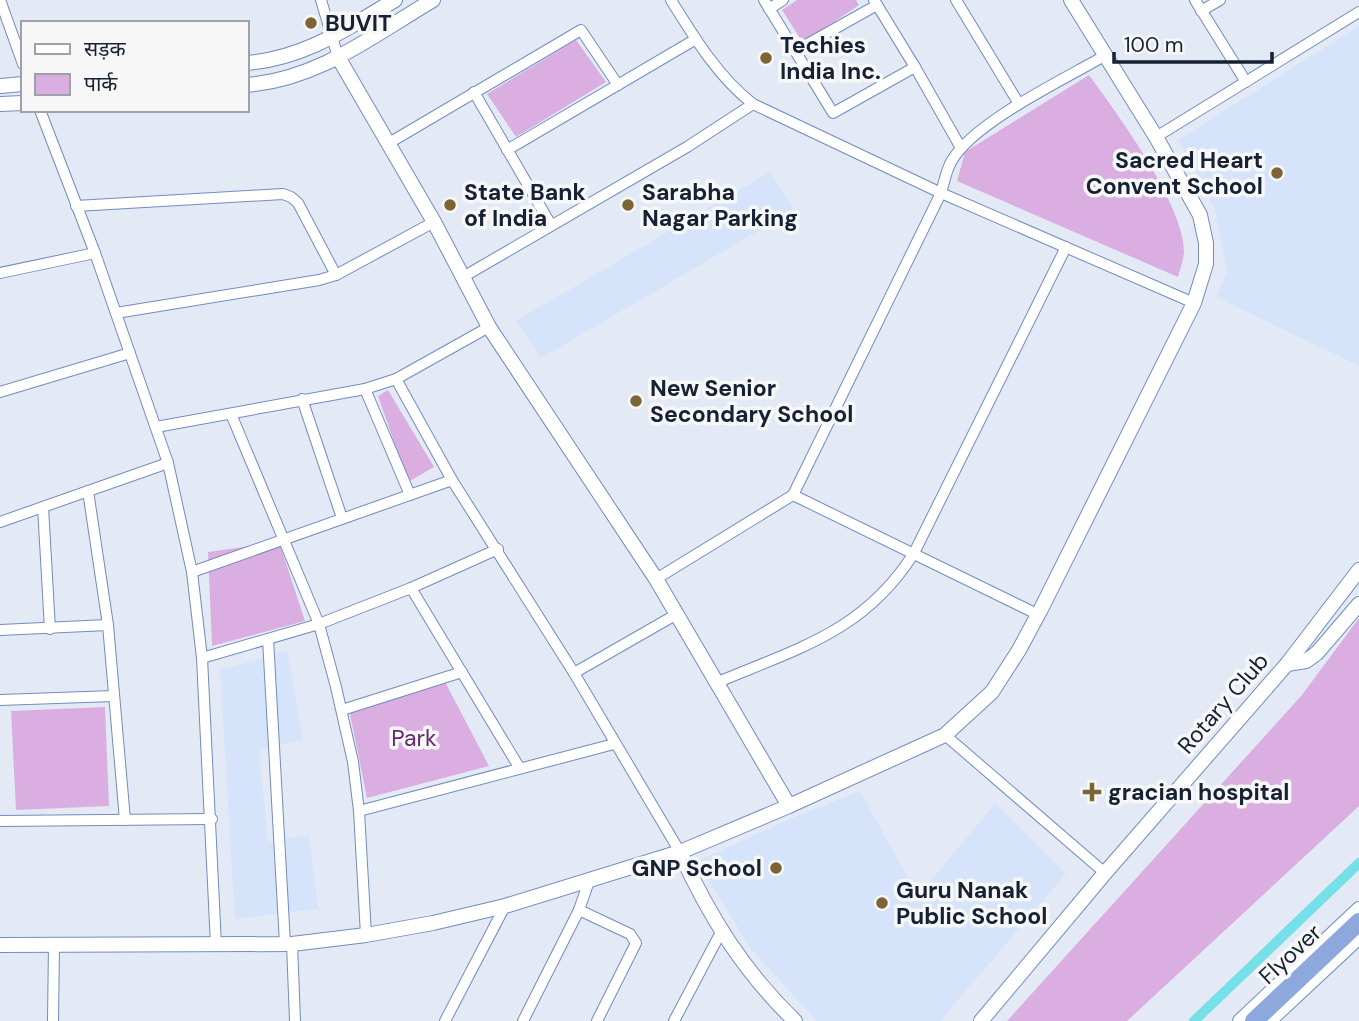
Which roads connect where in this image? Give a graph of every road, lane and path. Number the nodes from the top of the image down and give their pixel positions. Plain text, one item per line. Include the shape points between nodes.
1 (1, 0) edge
2 (321, 0) edge
3 (395, 0) edge
4 (433, 0) edge
5 (671, 0) edge
6 (783, 0) edge
7 (956, 0) edge
8 (1071, 0) edge
9 (1195, 0) edge
10 (1220, 0) edge
11 (875, 2) edge
12 (767, 4) edge
13 (1201, 10) junction
14 (1359, 12) edge
15 (332, 38) junction
16 (696, 39) junction
17 (795, 51) junction
18 (1106, 55) junction
19 (338, 57) junction
20 (21, 58) edge
21 (248, 63) edge
22 (915, 67) junction
23 (1246, 82) junction
24 (21, 84) edge
25 (248, 85) edge
26 (618, 85) junction
27 (0, 86) edge
28 (474, 93) junction
29 (21, 103) edge
30 (0, 104) edge
31 (753, 104) junction
32 (1020, 104) junction
33 (41, 112) edge
34 (1156, 137) junction
35 (389, 143) junction
36 (961, 148) junction
37 (507, 150) junction
38 (941, 192) junction
39 (76, 206) junction
40 (434, 222) junction
41 (551, 225) junction
42 (1066, 247) junction
43 (95, 253) junction
44 (0, 273) edge
45 (336, 275) junction
46 (463, 277) junction
47 (1194, 303) junction
48 (116, 313) junction
49 (489, 327) junction
50 (130, 353) junction
51 (396, 379) junction
52 (365, 388) junction
53 (0, 392) edge
54 (302, 399) junction
55 (231, 414) junction
56 (156, 427) junction
57 (168, 463) junction
58 (452, 480) junction
59 (88, 491) junction
60 (410, 495) junction
61 (793, 495) junction
62 (43, 507) junction
63 (342, 518) junction
64 (0, 522) edge
65 (283, 541) junction
66 (498, 549) junction
67 (914, 553) junction
68 (1359, 570) edge
69 (192, 572) junction
70 (656, 579) junction
71 (411, 588) junction
72 (1359, 604) edge
73 (677, 614) junction
74 (1039, 615) junction
75 (318, 624) junction
76 (108, 625) junction
77 (50, 629) junction
78 (0, 630) edge
79 (268, 639) junction
80 (202, 658) junction
81 (1287, 664) junction
82 (462, 672) junction
83 (574, 673) junction
84 (718, 682) junction
85 (114, 696) junction
86 (0, 700) edge
87 (342, 710) junction
88 (946, 735) junction
89 (614, 744) junction
90 (519, 767) junction
91 (789, 806) junction
92 (359, 811) junction
93 (212, 819) junction
94 (125, 820) junction
95 (0, 821) edge
96 (680, 852) junction
97 (1105, 873) junction
98 (590, 881) junction
99 (505, 906) junction
100 (1359, 909) edge
101 (579, 910) junction
102 (1359, 922) edge
103 (721, 932) junction
104 (366, 935) junction
105 (1359, 937) edge
106 (289, 944) junction
107 (0, 945) edge
108 (54, 945) junction
109 (216, 945) junction
110 (676, 1017) edge
111 (448, 1020) edge
112 (53, 1021) edge
113 (295, 1021) edge
114 (523, 1021) edge
115 (597, 1021) edge
116 (688, 1021) edge
117 (795, 1021) edge
118 (981, 1021) edge
119 (1240, 1021) edge
120 (1254, 1021) edge
121 (1269, 1021) edge

1 - 20 street
2 - 15 street
3 - 15 street
4 - 19 street
5 - 16 street
6 - 12 street
7 - 32 street
8 - 18 street
9 - 13 street
10 - 13 street
11 - 17 street
11 - 22 street
12 - 17 street
13 - 23 street
14 - 23 street
15 - 19 street
15 - 21 street via 297,54
16 - 26 street
16 - 31 street via 731,86
17 - 22 street via 833,113
18 - 32 street
18 - 34 street
19 - 25 street via 290,78
19 - 35 street
22 - 36 street
23 - 34 street
24 - 27 street
26 - 28 street via 581,30
26 - 37 street
28 - 35 street
28 - 37 street
29 - 30 street
31 - 38 street
31 - 41 street
32 - 36 street
33 - 39 street
34 - 47 street via 1200,215 1206,264
35 - 40 street
36 - 38 street via 950,163
37 - 41 street
38 - 42 street
38 - 61 street
39 - 43 street
39 - 45 street via 283,194 298,204
40 - 45 street
40 - 46 street
41 - 46 street
42 - 47 street
42 - 67 street
43 - 44 street
43 - 48 street
45 - 48 street
46 - 49 street
47 - 74 street
48 - 50 street
49 - 51 street
49 - 70 street
50 - 53 street
50 - 56 street
51 - 52 street
51 - 58 street
52 - 54 street
52 - 60 street
54 - 55 street
54 - 63 street
55 - 56 street
55 - 65 street
56 - 57 street
57 - 59 street
57 - 69 street
58 - 60 street
58 - 66 street
59 - 62 street
59 - 76 street
60 - 63 street
61 - 67 street
61 - 70 street
62 - 64 street
62 - 77 street
63 - 65 street
65 - 69 street
65 - 75 street
66 - 71 street
66 - 83 street
67 - 74 street
67 - 84 street via 880,597 838,630
68 - 81 street, Rotary Club
69 - 80 street
70 - 73 street
71 - 75 street
71 - 82 street
72 - 81 street via 1317,653 1306,661
73 - 83 street
73 - 84 street
74 - 88 street via 992,692
75 - 79 street
75 - 87 street
76 - 77 street
76 - 85 street
77 - 78 street
79 - 80 street
79 - 106 street
80 - 93 street
81 - 97 street, Rotary Club
82 - 87 street
82 - 90 street
83 - 89 street
84 - 91 street
85 - 86 street
85 - 94 street
87 - 92 street
88 - 91 street
88 - 97 street
89 - 90 street
89 - 96 street
90 - 92 street
91 - 96 street
92 - 104 street
93 - 94 street
93 - 109 street
94 - 95 street
96 - 98 street
96 - 103 street
97 - 118 street, Rotary Club
98 - 99 street
98 - 101 street
99 - 104 street
99 - 111 street
100 - 119 street
101 - 114 street
101 - 115 street via 630,934 636,943
102 - 120 highway, Flyover
103 - 110 street
103 - 117 street via 767,994
104 - 106 street
105 - 121 street
106 - 109 street
106 - 113 street
107 - 108 street
108 - 109 street
108 - 112 street
110 - 116 street

